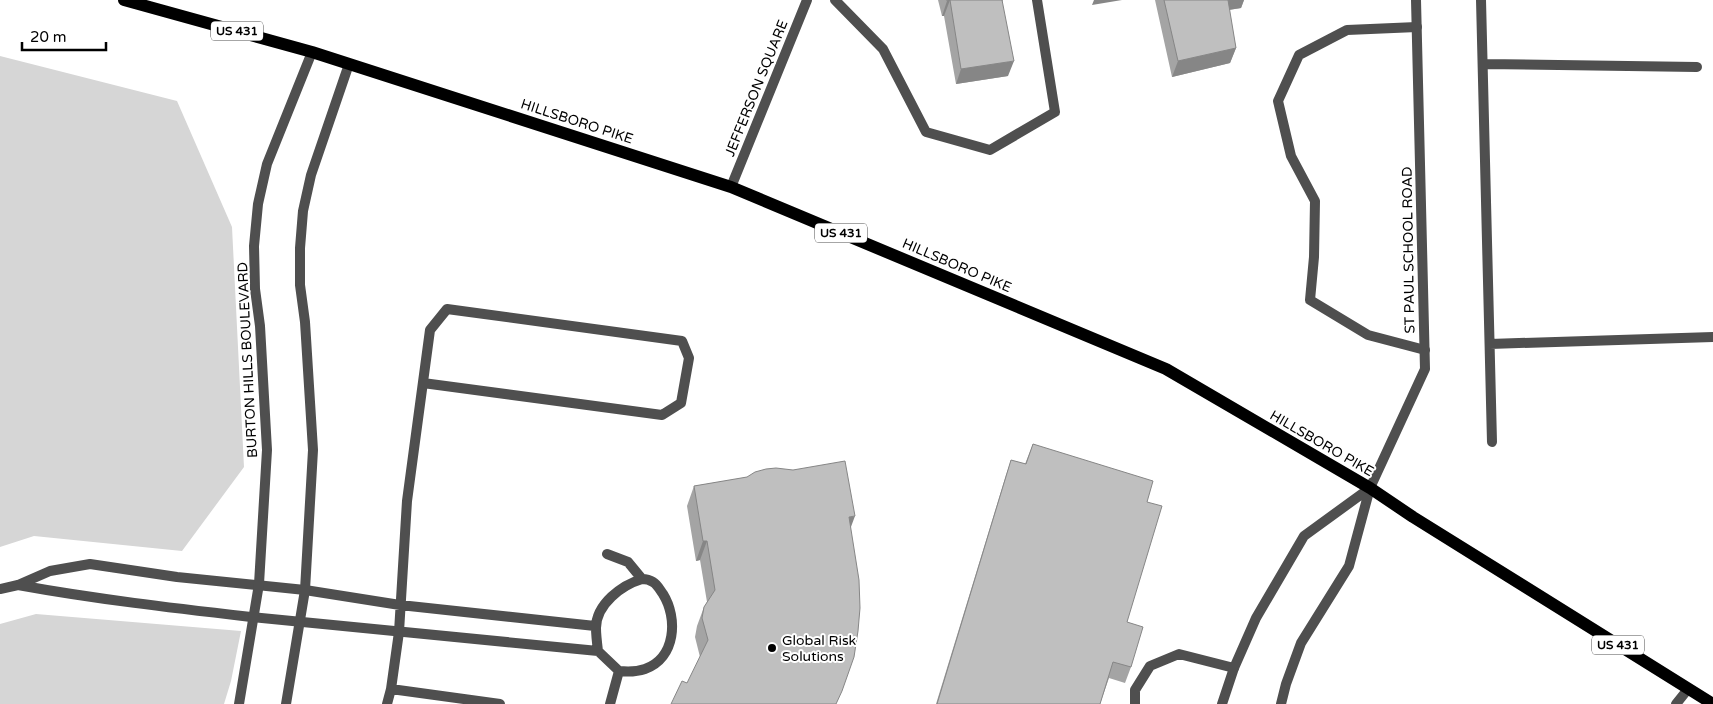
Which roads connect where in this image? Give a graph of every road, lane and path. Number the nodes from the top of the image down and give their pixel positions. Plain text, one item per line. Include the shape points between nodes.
1 (124, 0) edge
2 (808, 0) edge
3 (836, 0) edge
4 (1037, 0) edge
5 (1416, 0) edge
6 (1481, 0) edge
7 (1417, 26) junction
8 (312, 52) junction
9 (350, 64) junction
10 (1483, 64) junction
11 (1696, 68) dead end
12 (731, 186) junction
13 (1713, 337) edge
14 (1490, 344) junction
15 (1424, 350) junction
16 (423, 383) junction
17 (1492, 442) dead end
18 (1370, 488) junction
19 (607, 554) dead end
20 (642, 579) junction
21 (259, 584) junction
22 (18, 585) junction
23 (0, 589) edge
24 (305, 590) junction
25 (400, 605) junction
26 (254, 617) junction
27 (300, 622) junction
28 (596, 626) junction
29 (399, 632) junction
30 (598, 651) junction
31 (1234, 668) junction
32 (618, 671) junction
33 (392, 689) junction
34 (1688, 689) junction
35 (461, 701) edge
36 (238, 704) edge
37 (286, 704) edge
38 (387, 704) edge
39 (500, 704) edge
40 (610, 704) edge
41 (1135, 704) edge
42 (1222, 704) edge
43 (1281, 704) edge
44 (1676, 704) edge
45 (1713, 704) edge

1 - 8 main road, HILLSBORO PIKE / US 431
2 - 12 street, JEFFERSON SQUARE
3 - 4 street via 883,49 926,132 990,150 1055,112
5 - 7 street, ST PAUL SCHOOL ROAD
6 - 10 street
7 - 15 street, ST PAUL SCHOOL ROAD
7 - 15 street via 1347,30 1299,55 1278,101 1291,156 1315,201 1310,300 1368,335
8 - 9 main road, HILLSBORO PIKE / US 431
8 - 21 street, BURTON HILLS BOULEVARD via 267,164 258,204 255,288 267,450
9 - 12 main road, HILLSBORO PIKE / US 431
9 - 24 street via 311,175 300,239 300,285 313,450
10 - 11 street
10 - 14 street
12 - 18 main road, HILLSBORO PIKE / US 431 via 1166,370
13 - 14 street
14 - 17 street
15 - 18 street, ST PAUL SCHOOL ROAD via 1425,369
16 - 16 street via 430,330 447,309 682,341 689,358 681,403 662,416
16 - 25 street via 407,501
18 - 31 street via 1304,536 1256,618
18 - 34 main road, HILLSBORO PIKE / US 431
18 - 43 street via 1349,566 1301,642
19 - 20 street via 628,562
20 - 28 street via 631,582 611,598 602,608
20 - 32 street via 653,582 668,603 672,635 668,649 659,660 633,672
21 - 22 street via 177,577 90,564 50,571
21 - 24 street
21 - 26 street, BURTON HILLS BOULEVARD
22 - 23 street
22 - 26 street
24 - 25 street
24 - 27 street
25 - 28 street
25 - 29 street
26 - 27 street
26 - 36 street, BURTON HILLS BOULEVARD
27 - 29 street
27 - 37 street
28 - 30 street
29 - 30 street
29 - 33 street
30 - 32 street
31 - 41 street via 1179,654 1150,666 1135,690
31 - 42 street
32 - 40 street
33 - 35 street
33 - 38 street
34 - 44 street
34 - 45 main road, HILLSBORO PIKE / US 431
35 - 39 street

